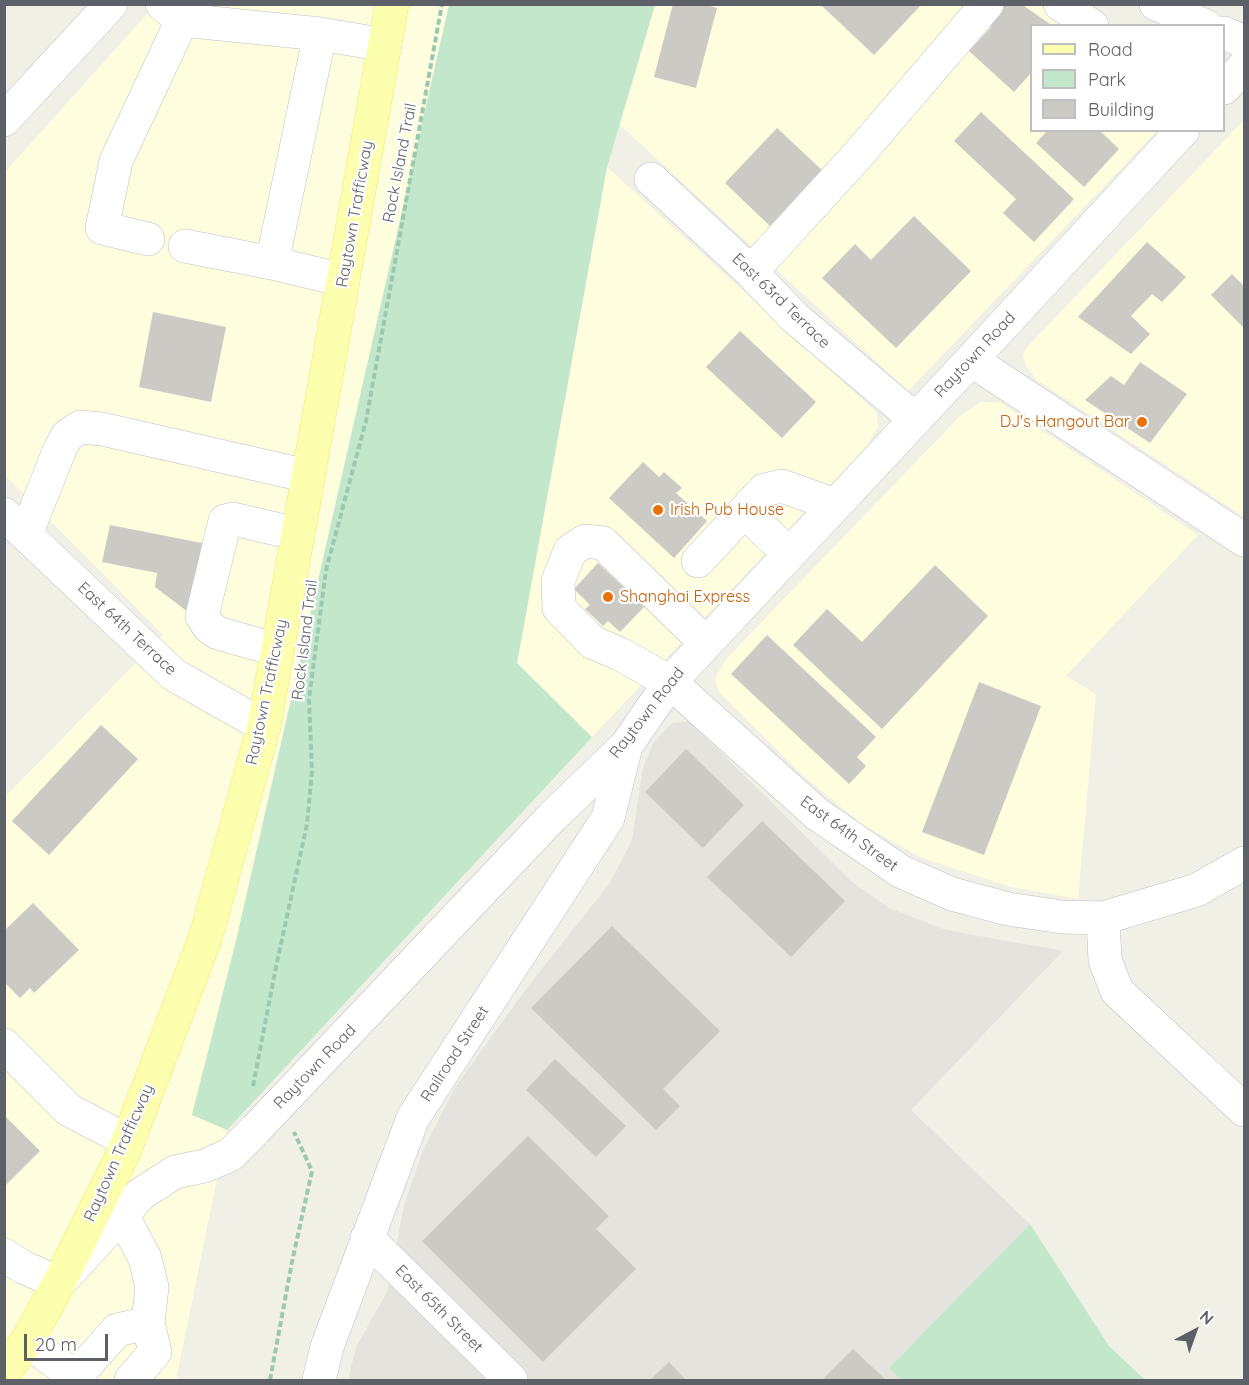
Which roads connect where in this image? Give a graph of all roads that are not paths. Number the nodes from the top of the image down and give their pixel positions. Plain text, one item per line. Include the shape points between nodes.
1 (111, 4) edge
2 (392, 4) edge
3 (987, 4) edge
4 (1060, 4) edge
5 (1156, 4) edge
6 (172, 12) edge
7 (1089, 24) edge
8 (1201, 24) edge
9 (1225, 33) edge
10 (320, 34) junction
11 (1245, 42) edge
12 (385, 45) junction
13 (1245, 66) edge
14 (1225, 87) edge
15 (4, 120) edge
16 (1181, 132) edge
17 (651, 179) dead end
18 (148, 239) dead end
19 (186, 246) dead end
20 (272, 263) junction
21 (751, 272) junction
22 (343, 280) junction
23 (971, 360) junction
24 (915, 420) junction
25 (308, 476) junction
26 (754, 501) junction
27 (835, 505) junction
28 (15, 524) edge
29 (1238, 524) edge
30 (298, 534) junction
31 (789, 554) junction
32 (699, 561) dead end
33 (706, 643) junction
34 (277, 650) junction
35 (670, 681) junction
36 (264, 726) junction
37 (626, 746) junction
38 (1245, 863) edge
39 (1103, 918) junction
40 (4, 1045) edge
41 (1245, 1110) edge
42 (128, 1141) junction
43 (122, 1215) junction
44 (367, 1238) junction
45 (4, 1255) edge
46 (59, 1283) junction
47 (148, 1323) junction
48 (27, 1341) junction
49 (4, 1373) edge
50 (76, 1380) edge
51 (131, 1380) edge
52 (320, 1380) edge
53 (511, 1380) edge

1 - 15 street
2 - 12 main road, Raytown Trafficway
3 - 21 street
4 - 7 street
5 - 8 street
6 - 10 street
6 - 18 street via 116,161 102,228
9 - 11 street
10 - 12 street
10 - 20 street
12 - 22 main road, Raytown Trafficway
13 - 14 street
16 - 23 street, Raytown Road
17 - 21 street, East 63rd Terrace
19 - 20 street
20 - 22 street
21 - 24 street, East 63rd Terrace via 802,323
22 - 25 main road, Raytown Trafficway
23 - 24 street, Raytown Road
23 - 29 street
24 - 27 street, Raytown Road
25 - 28 street via 80,427 67,436
25 - 30 main road, Raytown Trafficway
26 - 27 street via 782,486
26 - 31 street
26 - 32 street
27 - 31 street, Raytown Road
28 - 36 street, East 64th Terrace via 174,675
30 - 34 main road, Raytown Trafficway
30 - 34 street via 233,519 225,521 202,616 218,633
31 - 33 street, Raytown Road
33 - 35 street, Raytown Road
33 - 35 street, East 64th Street via 603,543 585,541 570,551 558,581 559,608 592,642
34 - 36 main road, Raytown Trafficway
35 - 37 street, Raytown Road
35 - 39 street, East 64th Street via 817,814 900,871 952,894 1008,909
36 - 42 main road, Raytown Trafficway via 206,936
37 - 43 street, Raytown Road, bridge via 552,817 272,1127 230,1155 204,1167 175,1172 141,1194
37 - 44 street, Railroad Street via 608,819 413,1118
38 - 39 street, East 64th Street via 1197,890
39 - 41 street via 1105,960 1117,991
40 - 42 street via 69,1110
42 - 46 main road, Raytown Trafficway
43 - 46 street, Raytown Road
43 - 47 street via 145,1258 152,1287
44 - 52 street, Railroad Street via 327,1347
44 - 53 street, East 65th Street
45 - 46 street
46 - 48 main road, Raytown Trafficway
47 - 50 street via 117,1330
47 - 51 street via 154,1352
48 - 49 main road, Raytown Trafficway
48 - 50 street

